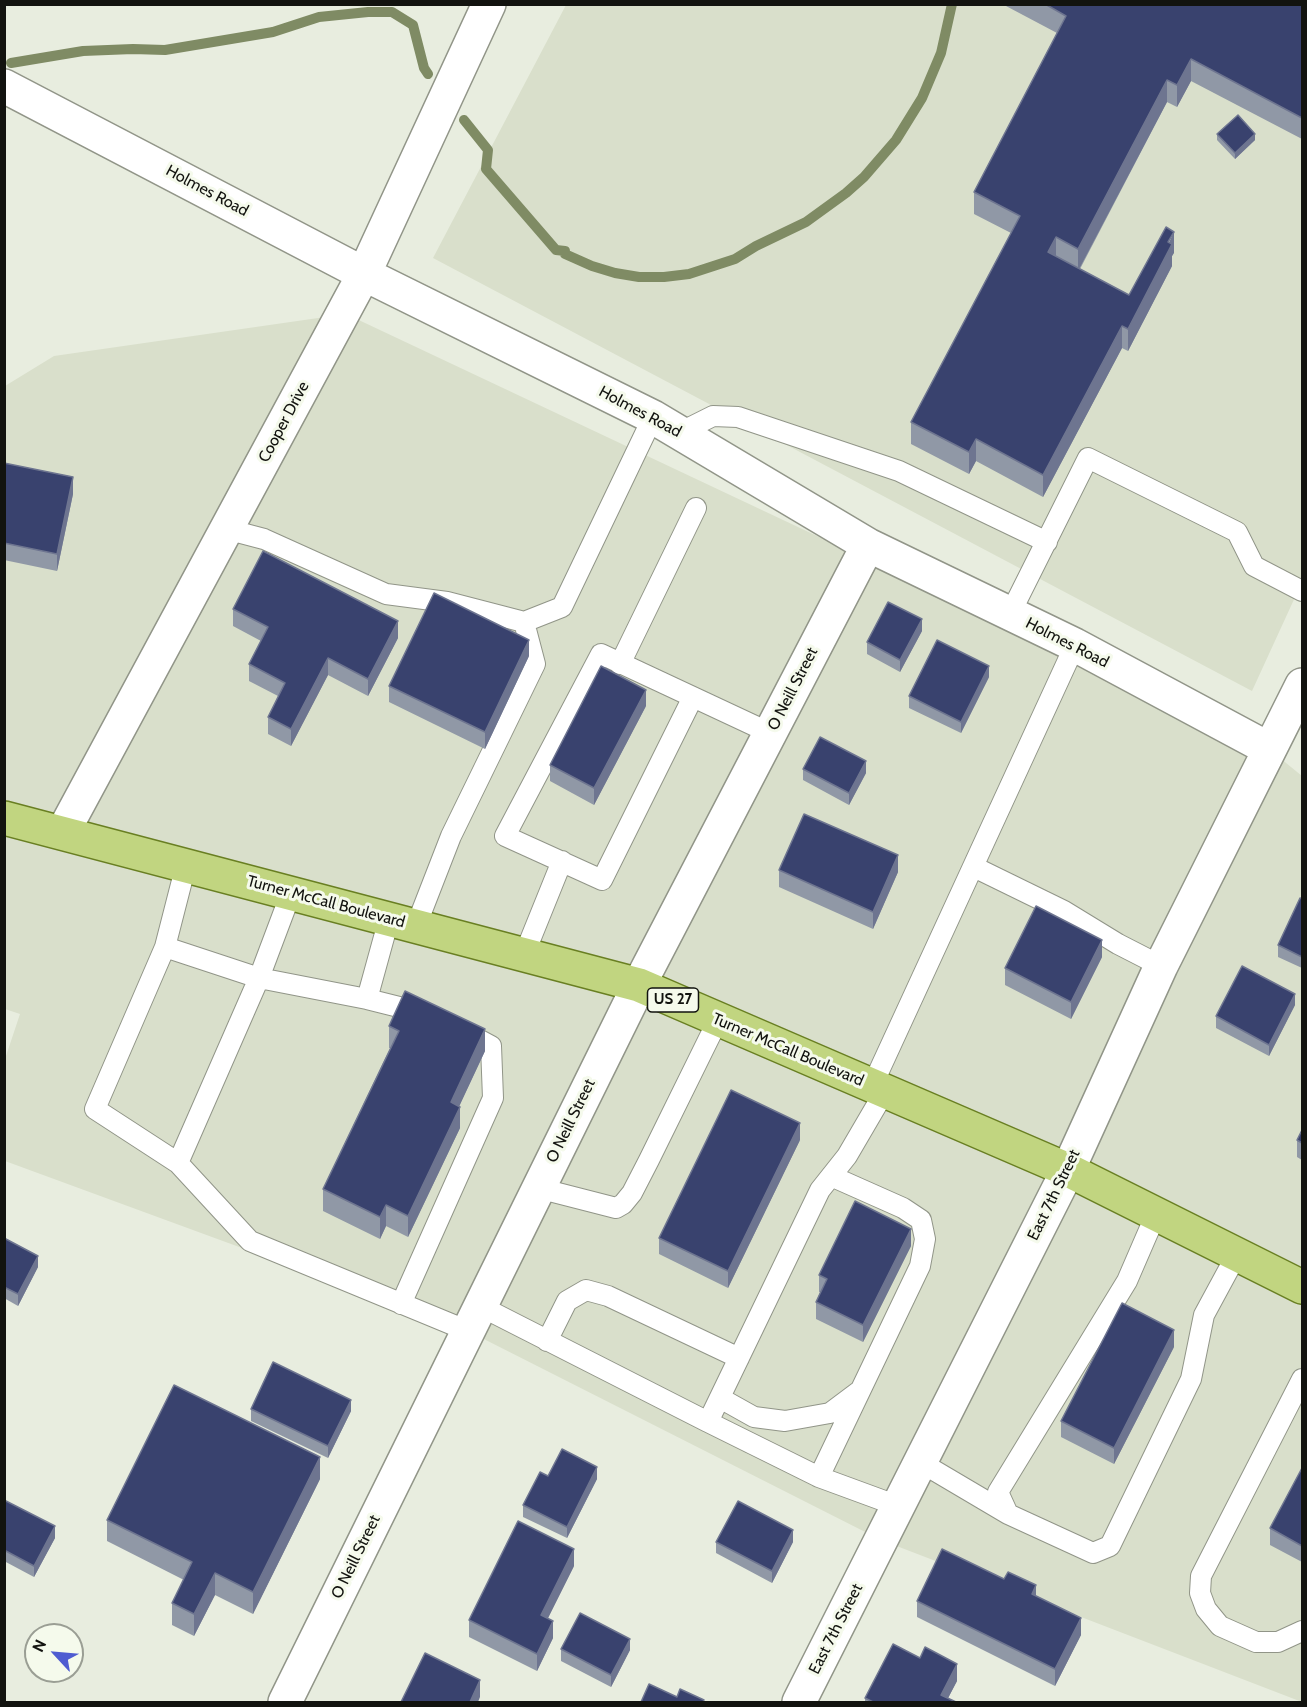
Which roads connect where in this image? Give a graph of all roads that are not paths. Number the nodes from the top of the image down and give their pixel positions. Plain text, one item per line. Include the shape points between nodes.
1 (489, 4) edge
2 (4, 86) edge
3 (364, 273) junction
4 (666, 425) junction
5 (696, 508) dead end
6 (226, 529) junction
7 (1047, 542) junction
8 (868, 545) junction
9 (1302, 591) edge
10 (1010, 614) junction
11 (524, 622) junction
12 (1075, 645) junction
13 (620, 664) junction
14 (1302, 685) edge
15 (693, 698) junction
16 (770, 734) junction
17 (1269, 749) junction
18 (4, 818) edge
19 (63, 832) junction
20 (562, 861) junction
21 (186, 865) junction
22 (974, 867) junction
23 (291, 893) junction
24 (403, 922) junction
25 (165, 947) junction
26 (524, 955) junction
27 (1161, 966) junction
28 (259, 978) junction
29 (639, 985) junction
30 (367, 999) junction
31 (718, 1020) junction
32 (878, 1088) junction
33 (178, 1163) junction
34 (1068, 1170) junction
35 (831, 1176) junction
36 (538, 1188) junction
37 (1156, 1214) junction
38 (1237, 1254) junction
39 (1302, 1287) edge
40 (400, 1304) junction
41 (474, 1318) junction
42 (548, 1341) junction
43 (739, 1358) junction
44 (1302, 1378) edge
45 (860, 1390) junction
46 (720, 1398) junction
47 (708, 1422) junction
48 (920, 1462) junction
49 (819, 1477) junction
50 (898, 1506) junction
51 (1008, 1514) junction
52 (1302, 1631) edge
53 (285, 1702) edge
54 (799, 1702) edge

1 - 3 street, Cooper Drive
2 - 3 street, Holmes Road
3 - 4 street, Holmes Road
3 - 6 street, Cooper Drive
4 - 7 lane via 713,416 738,417 899,471
4 - 8 street, Holmes Road
4 - 11 lane via 562,607
5 - 13 lane
6 - 11 lane via 264,539 386,594 447,603
6 - 19 street, Cooper Drive
7 - 9 lane via 1088,458 1237,532 1254,566
7 - 10 lane
8 - 10 street, Holmes Road
8 - 16 street, O Neill Street
10 - 12 street, Holmes Road
11 - 24 lane via 535,664 451,836
12 - 17 street, Holmes Road
12 - 22 lane
13 - 15 lane
13 - 20 lane via 601,654 505,836
14 - 17 street, East 7th Street
15 - 16 lane
15 - 20 lane via 602,880
16 - 29 street, O Neill Street
17 - 27 street, East 7th Street
18 - 19 main road, Turner McCall Boulevard / US 27
19 - 21 main road, Turner McCall Boulevard / US 27
20 - 26 lane
21 - 23 main road, Turner McCall Boulevard / US 27
21 - 25 lane
22 - 27 lane via 1064,911
22 - 32 lane
23 - 24 main road, Turner McCall Boulevard / US 27
23 - 28 lane
24 - 26 main road, Turner McCall Boulevard / US 27
24 - 30 lane
25 - 28 lane
25 - 33 lane via 95,1109
26 - 29 main road, Turner McCall Boulevard / US 27
27 - 34 street, East 7th Street
28 - 30 lane
28 - 33 lane
29 - 31 main road, Turner McCall Boulevard / US 27
29 - 36 street, O Neill Street
30 - 40 lane via 442,1019 491,1046 493,1098
31 - 32 main road, Turner McCall Boulevard / US 27
31 - 36 lane via 623,1204 616,1208
32 - 34 main road, Turner McCall Boulevard / US 27
32 - 35 lane via 847,1156
33 - 40 lane via 250,1241
34 - 37 main road, Turner McCall Boulevard / US 27
34 - 48 street, East 7th Street
35 - 43 lane via 820,1190
35 - 45 lane via 921,1220 925,1239 920,1266
36 - 41 street, O Neill Street
37 - 38 main road, Turner McCall Boulevard / US 27
37 - 51 lane via 1127,1281 998,1492
38 - 39 main road, Turner McCall Boulevard / US 27
38 - 51 lane via 1204,1315 1191,1379 1110,1546 1093,1553
40 - 41 lane
41 - 42 lane
41 - 53 street, O Neill Street
42 - 43 lane via 567,1301 586,1290 608,1296
42 - 47 lane
43 - 46 lane
44 - 52 lane via 1201,1576 1200,1593 1206,1609 1220,1626 1256,1642 1278,1642
45 - 46 lane via 830,1413 785,1421 754,1417
45 - 49 lane
46 - 47 lane
47 - 49 lane
48 - 50 street, East 7th Street
48 - 51 lane
49 - 50 lane
50 - 54 street, East 7th Street

